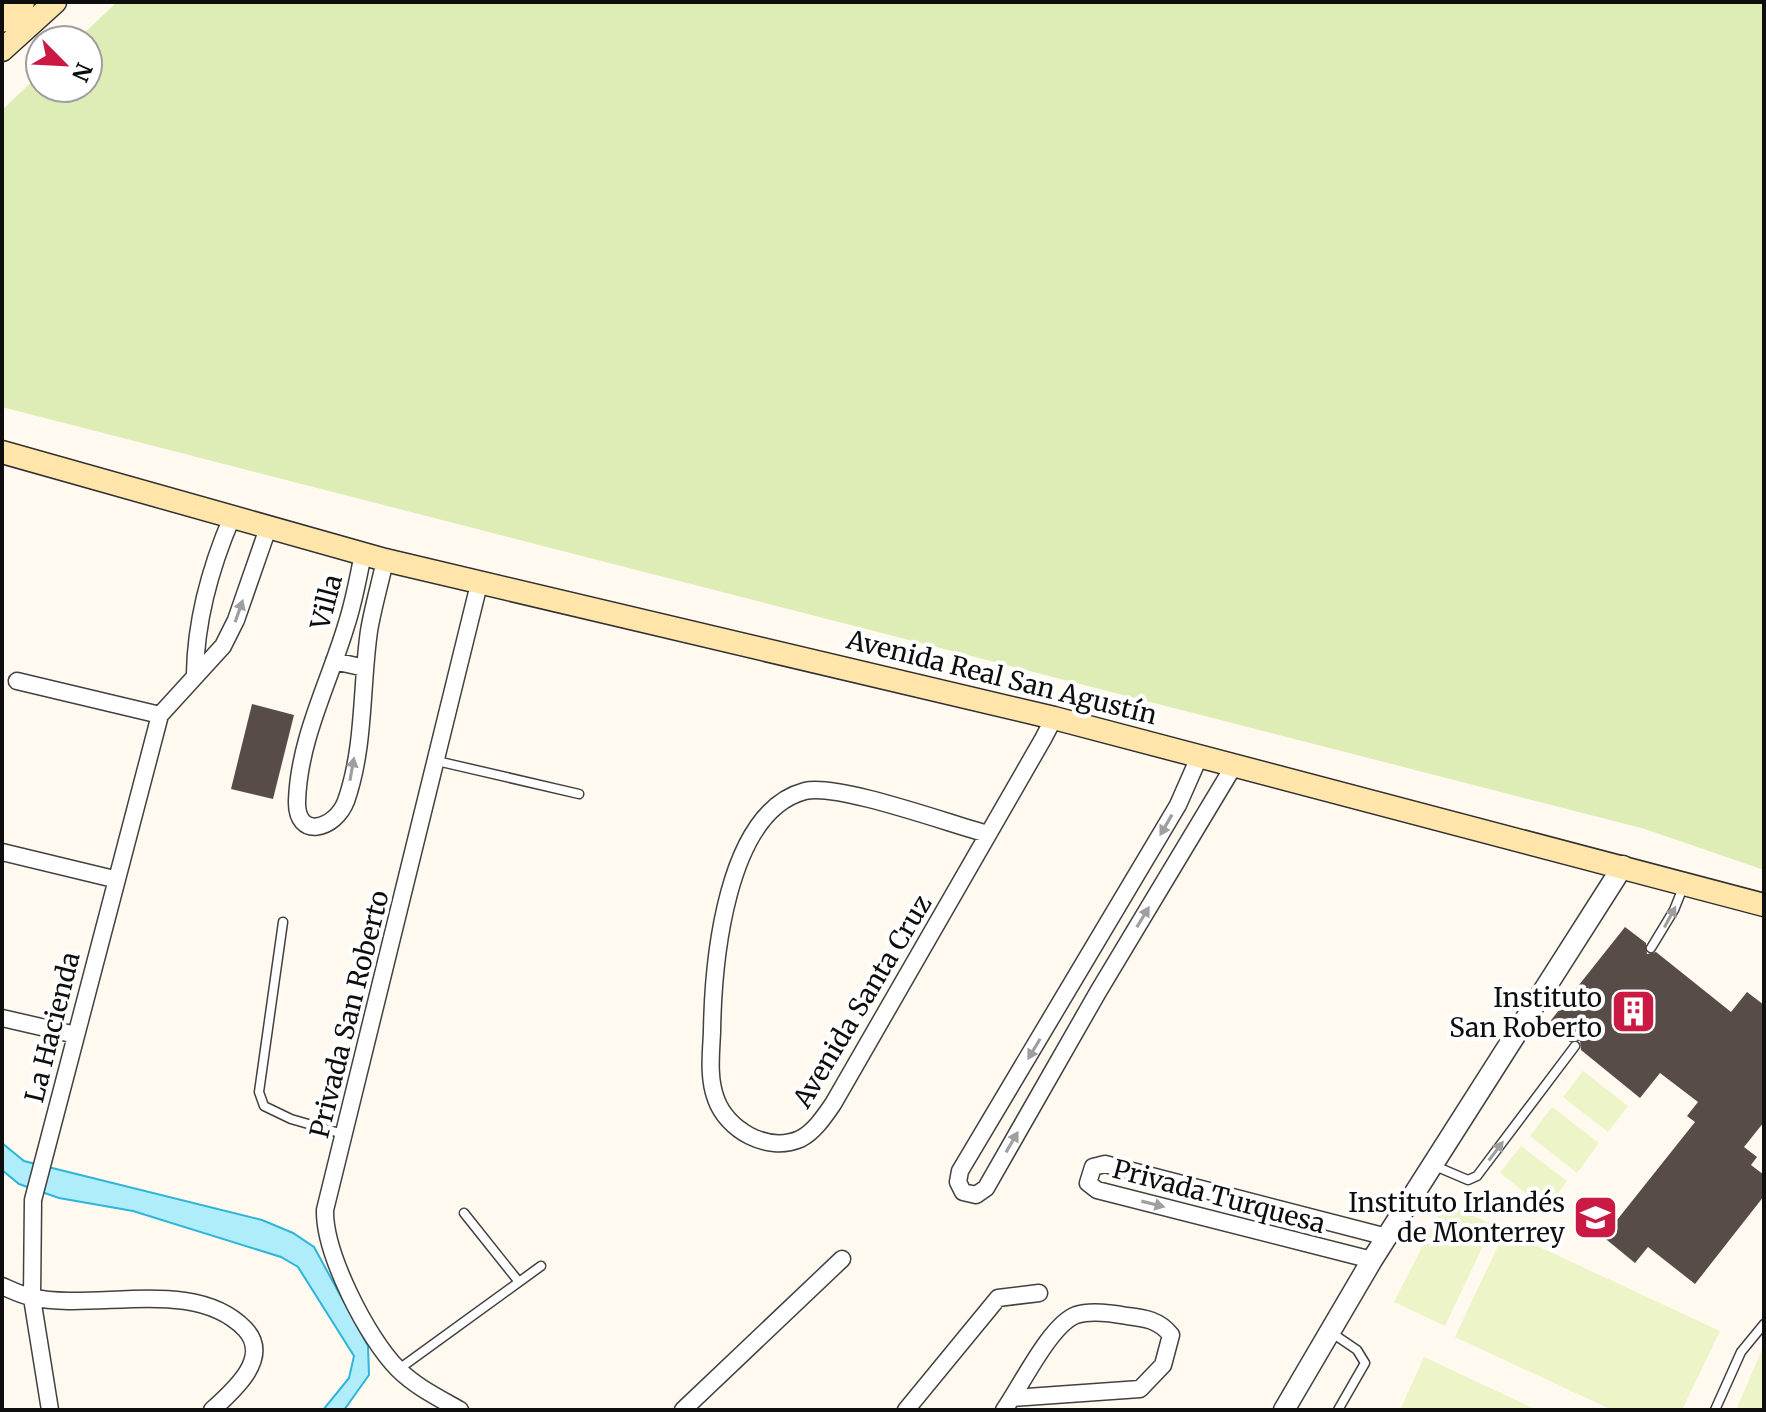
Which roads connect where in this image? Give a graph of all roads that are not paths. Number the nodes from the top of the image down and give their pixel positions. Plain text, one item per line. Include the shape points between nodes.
1 (23, 2) edge
2 (55, 2) edge
3 (3, 17) edge
4 (2, 50) edge
5 (2, 452) edge
6 (2, 465) edge
7 (228, 516) junction
8 (268, 528) junction
9 (363, 554) junction
10 (385, 560) junction
11 (479, 584) junction
12 (354, 597) junction
13 (375, 602) junction
14 (334, 661) junction
15 (365, 668) junction
16 (195, 673) junction
17 (17, 681) dead end
18 (160, 715) junction
19 (1054, 718) junction
20 (1200, 755) junction
21 (437, 761) junction
22 (1235, 764) junction
23 (579, 794) dead end
24 (988, 834) junction
25 (2, 852) edge
26 (1623, 866) junction
27 (114, 879) junction
28 (1685, 883) junction
29 (1764, 905) edge
30 (283, 922) dead end
31 (1651, 948) dead end
32 (1076, 980) junction
33 (1098, 992) junction
34 (2, 1018) edge
35 (76, 1035) junction
36 (1575, 1046) dead end
37 (343, 1134) junction
38 (1435, 1166) junction
39 (1226, 1195) junction
40 (464, 1213) dead end
41 (1218, 1221) junction
42 (1387, 1237) junction
43 (842, 1259) dead end
44 (1372, 1260) junction
45 (541, 1266) dead end
46 (519, 1282) junction
47 (2, 1286) edge
48 (1039, 1293) dead end
49 (32, 1298) junction
50 (1764, 1324) edge
51 (1330, 1332) junction
52 (398, 1369) junction
53 (433, 1404) edge
54 (1008, 1404) edge
55 (50, 1410) edge
56 (212, 1410) edge
57 (460, 1410) edge
58 (683, 1410) edge
59 (906, 1410) edge
60 (1284, 1410) edge
61 (1338, 1410) edge
62 (1715, 1410) edge

1 - 3 main road
2 - 4 main road
5 - 7 main road, Avenida Real San Agustín
6 - 7 main road, Avenida Real San Agustín
7 - 8 main road, Avenida Real San Agustín
7 - 16 street via 196,637
8 - 9 main road, Avenida Real San Agustín
16 -> 8 street, La Hacienda via 223,646
9 - 10 main road, Avenida Real San Agustín
9 - 12 street, Villa
10 - 11 main road, Avenida Real San Agustín
10 - 13 street, Villa
11 - 19 main road, Avenida Real San Agustín
11 - 21 street, Privada San Roberto
12 - 13 street
12 - 14 street, Villa
13 - 15 street, Villa
14 - 15 street
14 -> 15 street, Villa via 310,729 297,804 303,821 314,828 328,826 347,798
16 - 18 street, La Hacienda
17 - 18 street
18 - 27 street, La Hacienda
19 - 20 main road, Avenida Real San Agustín
19 - 24 street, Avenida Santa Cruz
20 - 22 main road, Avenida Real San Agustín
20 -> 32 street via 1178,805
21 - 23 lane
21 - 37 street, Privada San Roberto
22 - 26 main road, Avenida Real San Agustín
33 -> 22 street
24 - 24 street, Avenida Santa Cruz via 816,1127 798,1140 767,1142 746,1135 728,1120 716,1099 711,1070 713,984 724,909 748,845 768,813 784,799 809,790 838,792
25 - 27 street
26 - 28 main road, Avenida Real San Agustín
26 - 38 street
27 - 35 street, La Hacienda
28 - 29 main road, Avenida Real San Agustín
31 -> 28 lane
30 - 37 lane via 259,1092 264,1106
32 - 33 street
32 -> 33 street via 960,1171 963,1192 976,1195 986,1188
34 - 35 street
35 - 49 street, La Hacienda via 33,1200
38 -> 36 lane via 1468,1180 1477,1176
37 - 52 street, Privada San Roberto via 325,1210 328,1243 369,1327
38 - 42 street
39 - 41 street
39 -> 41 street, Privada Turquesa via 1105,1164 1088,1174 1088,1183 1097,1190
39 - 42 street, Privada Turquesa
40 - 46 lane
41 - 44 street, Privada Turquesa
42 - 44 street
43 - 58 street
44 - 51 street
45 - 46 lane
46 - 52 lane
47 - 49 street
48 - 59 street via 998,1298
49 - 55 street, La Hacienda
49 - 56 street via 177,1301 229,1316 249,1334 254,1355 247,1373
50 - 62 lane via 1741,1352
51 - 60 street
51 - 61 lane via 1357,1350 1365,1363
52 - 53 street, Privada San Roberto
53 - 57 street, Privada San Roberto
54 - 54 street via 1140,1389 1163,1365 1171,1335 1164,1326 1143,1318 1076,1315 1055,1332

